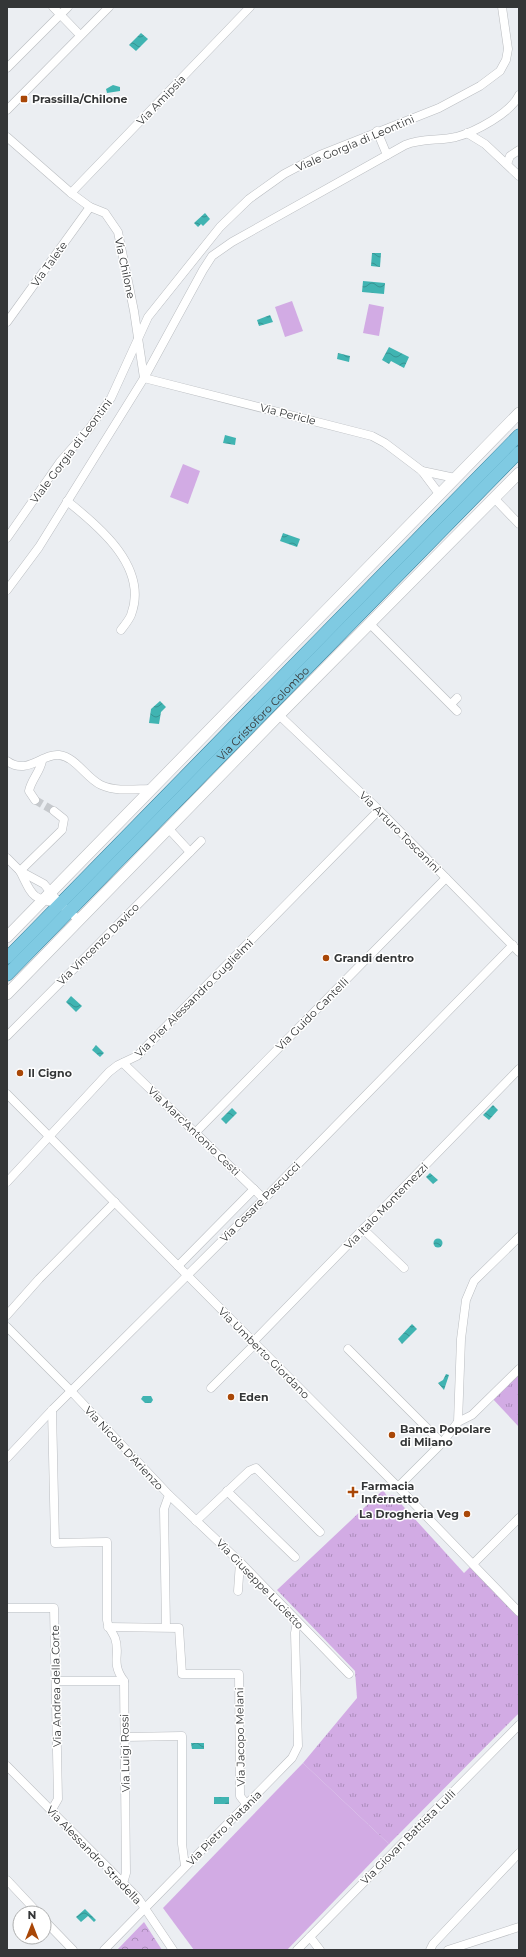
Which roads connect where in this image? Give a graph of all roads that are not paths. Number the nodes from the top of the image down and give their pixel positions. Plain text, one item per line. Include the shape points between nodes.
1 (53, 7) edge
2 (68, 7) edge
3 (108, 7) edge
4 (250, 7) edge
5 (502, 7) edge
6 (60, 15) junction
7 (80, 35) junction
8 (7, 68) edge
9 (519, 94) edge
10 (7, 110) edge
11 (377, 131) junction
12 (467, 133) junction
13 (7, 137) edge
14 (519, 150) edge
15 (387, 155) junction
16 (507, 164) junction
17 (519, 176) edge
18 (71, 193) junction
19 (90, 207) junction
20 (7, 322) edge
21 (137, 340) junction
22 (144, 378) junction
23 (519, 413) edge
24 (519, 435) edge
25 (519, 452) edge
26 (422, 471) junction
27 (519, 473) edge
28 (454, 478) junction
29 (440, 495) junction
30 (494, 498) junction
31 (67, 501) junction
32 (519, 524) edge
33 (7, 538) edge
34 (7, 590) edge
35 (370, 624) junction
36 (121, 630) dead end
37 (457, 711) dead end
38 (279, 714) junction
39 (211, 750) junction
40 (187, 753) junction
41 (7, 761) edge
42 (42, 761) junction
43 (152, 789) junction
44 (35, 800) dead end
45 (379, 810) junction
46 (54, 812) tunnel mouth
47 (168, 828) junction
48 (201, 841) dead end
49 (190, 852) junction
50 (7, 858) edge
51 (20, 871) junction
52 (446, 878) junction
53 (51, 892) junction
54 (43, 901) junction
55 (60, 904) junction
56 (75, 916) junction
57 (7, 937) edge
58 (513, 945) junction
59 (519, 952) edge
60 (7, 958) edge
61 (7, 975) edge
62 (7, 994) edge
63 (7, 1036) edge
64 (123, 1063) junction
65 (519, 1069) edge
66 (7, 1094) edge
67 (195, 1133) junction
68 (50, 1138) junction
69 (7, 1182) edge
70 (254, 1189) junction
71 (264, 1199) junction
72 (115, 1202) junction
73 (364, 1229) junction
74 (519, 1237) edge
75 (178, 1266) junction
76 (404, 1268) dead end
77 (187, 1275) junction
78 (7, 1315) edge
79 (7, 1327) edge
80 (254, 1343) junction
81 (348, 1349) dead end
82 (519, 1369) edge
83 (211, 1388) dead end
84 (71, 1391) junction
85 (52, 1410) junction
86 (458, 1422) junction
87 (442, 1442) junction
88 (7, 1458) edge
89 (398, 1487) junction
90 (227, 1492) junction
91 (169, 1495) junction
92 (519, 1518) edge
93 (196, 1521) junction
94 (320, 1532) dead end
95 (295, 1557) dead end
96 (240, 1562) junction
97 (473, 1564) junction
98 (238, 1591) dead end
99 (7, 1608) edge
100 (519, 1612) edge
101 (297, 1622) junction
102 (108, 1627) junction
103 (166, 1627) junction
104 (349, 1674) dead end
105 (56, 1681) junction
106 (124, 1681) junction
107 (519, 1725) edge
108 (125, 1737) junction
109 (7, 1766) edge
110 (247, 1805) junction
111 (51, 1811) junction
112 (519, 1853) edge
113 (186, 1866) junction
114 (7, 1880) edge
115 (123, 1883) junction
116 (30, 1905) edge
117 (145, 1907) junction
118 (519, 1927) edge
119 (52, 1928) edge
120 (310, 1937) junction
121 (73, 1950) edge
122 (104, 1950) edge
123 (173, 1950) edge
124 (297, 1950) edge
125 (320, 1950) edge
126 (430, 1950) edge
127 (448, 1950) edge

1 - 6 street
2 - 6 street
3 - 7 street
4 - 18 street, Via Amipsia
5 - 11 street, Viale Gorgia di Leontini via 508,49 500,71 480,86 439,108
6 - 7 street
6 - 8 street
7 - 10 street
9 - 12 street, Viale Gorgia di Leontini via 512,106
11 - 15 street
11 - 21 street, Viale Gorgia di Leontini via 320,155 284,174 249,199 220,227 198,254 148,317
12 - 15 street, Viale Gorgia di Leontini via 456,137 416,140
12 - 16 street via 485,144
13 - 18 street, Via Chilone
14 - 16 street via 510,156
15 - 22 street, Viale Gorgia di Leontini via 232,242 212,256 155,354
16 - 17 street
18 - 19 street, Via Chilone
19 - 20 street, Via Talete
19 - 21 street, Via Chilone via 105,213 118,232 134,311
21 - 22 street, Via Chilone
21 - 33 street, Viale Gorgia di Leontini via 111,398 89,429 60,462
22 - 26 street, Via Pericle via 372,436
22 - 31 street, Viale Gorgia di Leontini
23 - 28 street
24 - 39 main road, Via Cristoforo Colombo
25 - 56 main road, Via Cristoforo Colombo
26 - 28 street, Via Pericle
26 - 29 street, Via Pericle
27 - 30 street, Via Cristoforo Colombo
28 - 29 street
29 - 40 street
30 - 32 street
30 - 35 street, Via Cristoforo Colombo
31 - 34 street, Viale Gorgia di Leontini via 39,547
31 - 36 street via 94,522 112,542 128,567 135,601 131,616
35 - 37 street via 454,701
35 - 38 street, Via Cristoforo Colombo
38 - 45 street, Via Arturo Toscanini
38 - 47 street, Via Cristoforo Colombo
39 - 40 street, Via Cristoforo Colombo
39 - 55 main road, Via Cristoforo Colombo
40 - 43 street
41 - 42 street via 22,766
42 - 43 street via 55,755 64,756 106,787
42 - 44 street via 29,792
43 - 53 street
45 - 52 street, Via Arturo Toscanini
45 - 64 street, Via Pier Alessandro Guglielmi via 136,1057
46 - 51 street via 64,819 62,830
47 - 49 street
47 - 56 street, Via Cristoforo Colombo
48 - 49 street, Via Vincenzo Davico
49 - 63 street, Via Vincenzo Davico
50 - 51 street
51 - 53 street via 42,882
51 - 54 street via 32,895
52 - 58 street, Via Arturo Toscanini
52 - 67 street, Via Guido Cantelli
53 - 54 street
53 - 55 street
54 - 55 street
54 - 57 street
55 - 56 street
55 - 60 main road, Via Cristoforo Colombo
56 - 61 main road, Via Cristoforo Colombo
56 - 62 street, Via Cristoforo Colombo
58 - 59 street, Via Arturo Toscanini
58 - 71 street, Via Cesare Pascucci
64 - 67 street, Via Marc'Antonio Cesti
64 - 68 street, Via Pier Alessandro Guglielmi via 109,1072
65 - 73 street, Via Italo Montemezzi
66 - 68 street, Via Umberto Giordano
67 - 70 street, Via Marc'Antonio Cesti
68 - 69 street, Via Pier Alessandro Guglielmi
68 - 72 street, Via Umberto Giordano
70 - 71 street, Via Marc'Antonio Cesti
70 - 75 street, Via Cesare Pascucci
71 - 77 street, Via Cesare Pascucci
72 - 75 street, Via Umberto Giordano
72 - 78 street
73 - 76 street
73 - 80 street, Via Italo Montemezzi
74 - 86 street via 474,1281 466,1300 461,1339
75 - 77 street, Via Umberto Giordano
77 - 80 street, Via Umberto Giordano
77 - 84 street, Via Cesare Pascucci
79 - 84 street, Via Nicola D'Arienzo
80 - 83 street, Via Italo Montemezzi
80 - 89 street, Via Umberto Giordano
81 - 87 street
82 - 86 street via 472,1415
84 - 85 street, Via Cesare Pascucci
84 - 91 street, Via Nicola D'Arienzo
85 - 88 street, Via Cesare Pascucci
85 - 102 street via 55,1543 107,1542
86 - 87 street
87 - 89 street
89 - 97 street, Via Umberto Giordano
90 - 93 street
90 - 94 street via 249,1471 256,1468
90 - 95 street
91 - 93 street, Via Giuseppe Lucietto
91 - 103 street, Via Nicola D'Arienzo via 164,1509
92 - 97 street
93 - 96 street, Via Giuseppe Lucietto
96 - 98 street
96 - 101 street, Via Giuseppe Lucietto
97 - 100 street, Via Umberto Giordano
99 - 105 street, Via Andrea della Corte via 54,1608
101 - 104 street, Via Giuseppe Lucietto
101 - 110 street, Via Pietro Platania via 295,1633 298,1746 292,1758
102 - 103 street
102 - 106 street, Via Luigi Rossi via 115,1639 117,1671
103 - 110 street, Via Jacopo Melani via 179,1628 182,1674 239,1674 240,1796
105 - 106 street
105 - 111 street, Via Andrea della Corte via 58,1799
106 - 108 street, Via Luigi Rossi
107 - 120 street, Via Giovan Battista Lulli
108 - 113 street via 182,1736 182,1844
108 - 115 street, Via Luigi Rossi via 126,1873
109 - 111 street, Via Alessandro Stradella
110 - 113 street, Via Pietro Platania
111 - 115 street, Via Alessandro Stradella
112 - 126 street
113 - 117 street, Via Pietro Platania
114 - 116 street
115 - 117 street, Via Alessandro Stradella
117 - 122 street, Via Pietro Platania
117 - 123 street, Via Alessandro Stradella
118 - 127 street
119 - 121 street
120 - 124 street, Via Giovan Battista Lulli
120 - 125 street

